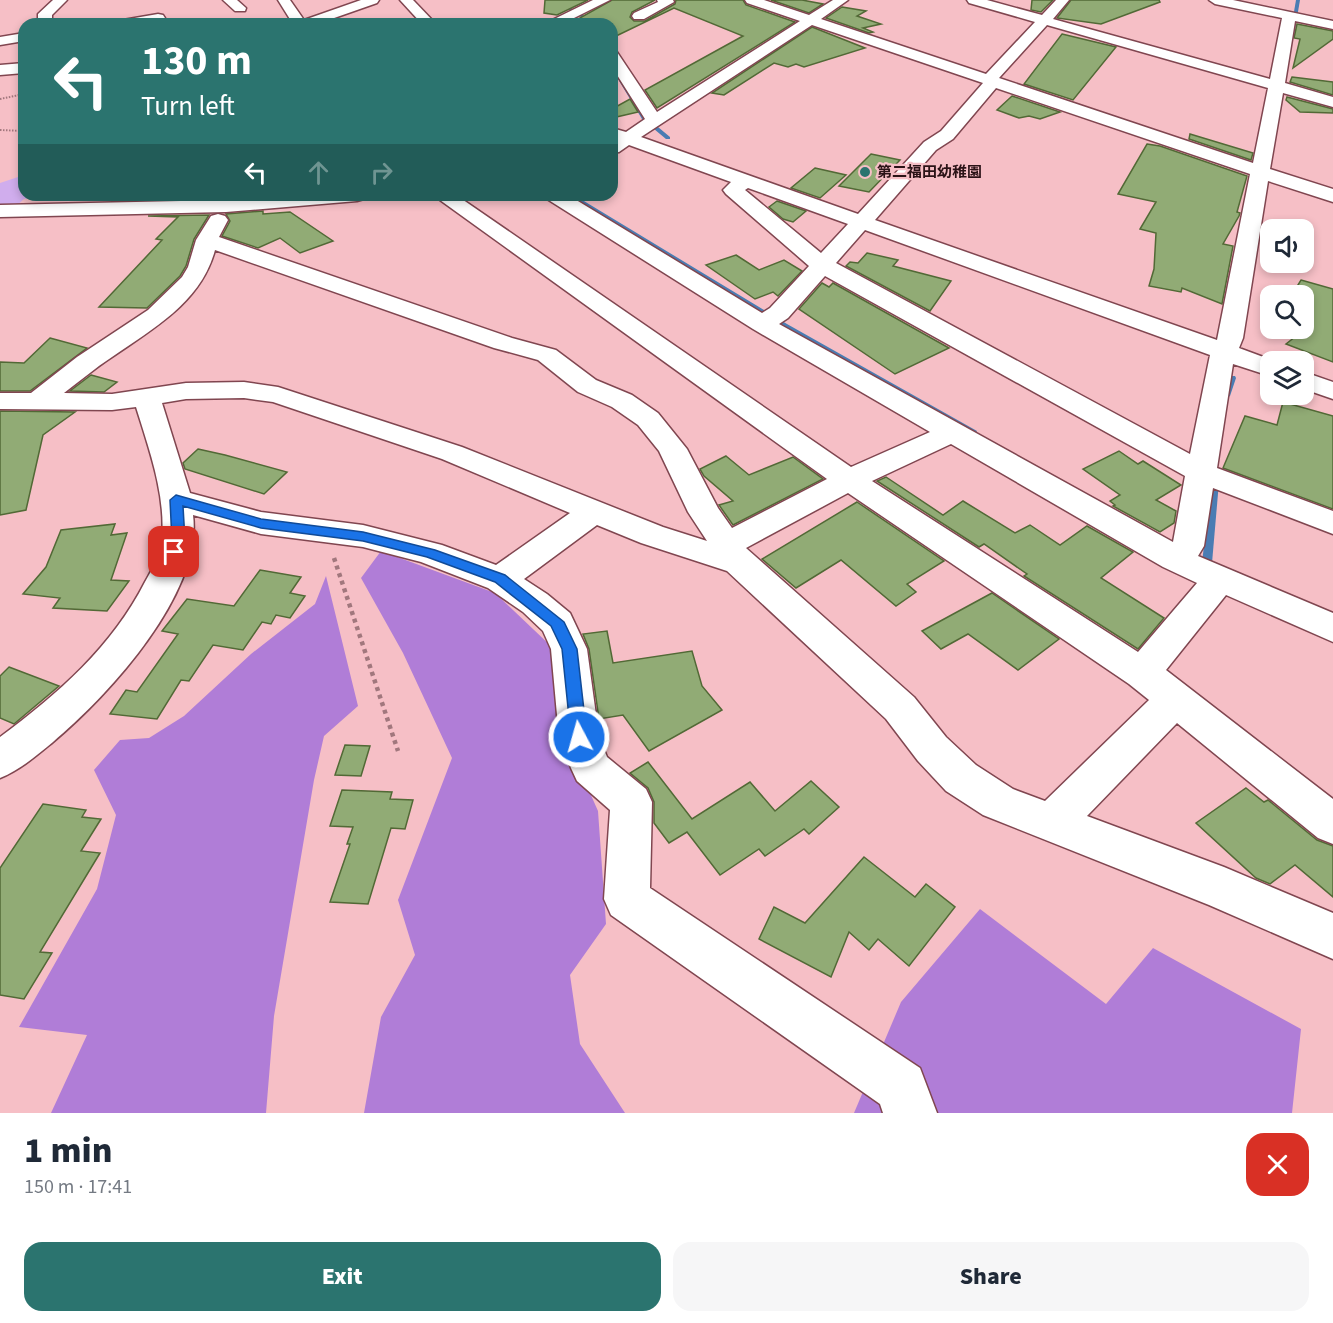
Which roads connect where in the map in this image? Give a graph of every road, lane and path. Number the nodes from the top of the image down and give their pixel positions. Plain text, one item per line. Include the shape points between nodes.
1 (61, 0) edge
2 (229, 0) edge
3 (284, 0) edge
4 (373, 0) edge
5 (406, 0) edge
6 (604, 0) edge
7 (663, 0) edge
8 (751, 0) edge
9 (842, 0) edge
10 (973, 0) edge
11 (1062, 0) edge
12 (1215, 0) edge
13 (645, 7) edge
14 (240, 9) dead end
15 (1293, 13) edge
16 (45, 18) edge
17 (299, 18) edge
18 (321, 18) edge
19 (423, 18) edge
20 (564, 18) edge
21 (810, 21) junction
22 (1044, 21) junction
23 (1333, 25) edge
24 (18, 38) edge
25 (3, 42) edge
26 (618, 64) edge
27 (18, 68) edge
28 (0, 69) edge
29 (992, 82) junction
30 (1280, 87) junction
31 (18, 95) edge
32 (0, 99) edge
33 (1333, 102) edge
34 (652, 122) junction
35 (0, 130) edge
36 (18, 130) edge
37 (618, 139) edge
38 (618, 140) edge
39 (1264, 174) junction
40 (746, 181) junction
41 (1333, 195) edge
42 (228, 201) edge
43 (452, 201) edge
44 (564, 201) edge
45 (120, 202) edge
46 (0, 211) edge
47 (861, 222) junction
48 (207, 240) junction
49 (820, 267) junction
50 (768, 320) junction
51 (1225, 352) junction
52 (1260, 364) edge
53 (1314, 384) edge
54 (1333, 391) edge
55 (147, 397) junction
56 (0, 401) edge
57 (38, 401) junction
58 (951, 433) junction
59 (1200, 476) junction
60 (849, 480) junction
61 (176, 500) junction
62 (596, 512) junction
63 (1333, 523) edge
64 (1181, 553) junction
65 (732, 554) junction
66 (333, 557) dead end
67 (500, 579) junction
68 (1220, 580) junction
69 (1333, 628) edge
70 (1142, 673) junction
71 (1175, 699) junction
72 (398, 751) dead end
73 (0, 760) edge
74 (1052, 823) junction
75 (1333, 824) edge
76 (1333, 936) edge
77 (910, 1113) edge

1 - 16 street
2 - 14 street
3 - 17 street
4 - 18 street
5 - 19 street
6 - 20 street
7 - 13 street via 668,2
8 - 21 street
9 - 21 street
10 - 22 street
11 - 22 street
12 - 15 street
15 - 23 street
15 - 30 street
21 - 29 street
21 - 34 street
22 - 29 street
22 - 30 street
24 - 25 street
26 - 34 street
27 - 28 street
29 - 39 street
29 - 47 street via 948,135 930,146
30 - 33 street
30 - 39 street
31 - 32 path
34 - 37 street
35 - 36 path
38 - 40 street
39 - 41 street
39 - 51 street
40 - 47 street
40 - 49 street via 733,190
42 - 45 street
42 - 48 street
43 - 60 street
44 - 50 street
45 - 46 street
47 - 49 street
47 - 51 street
48 - 57 street via 199,267 174,299
48 - 65 street via 547,355 587,386 622,401 648,419 672,449 704,512
49 - 50 street
49 - 59 street
50 - 58 street
51 - 52 street
51 - 59 street
53 - 54 street
55 - 57 street via 112,402
55 - 61 street
55 - 62 street via 186,391 244,390 278,395 452,453
56 - 57 street
58 - 60 street
58 - 64 street
59 - 63 street
59 - 64 street
60 - 65 street
60 - 70 street
61 - 67 street via 261,523 363,536 430,553
61 - 73 street via 178,541 170,564 154,600 120,653 82,695
62 - 65 street via 652,535
62 - 67 street
64 - 68 street
65 - 74 street via 900,708 961,778 999,802
66 - 72 path
67 - 77 street via 557,622 569,649 579,737 591,768 631,802 627,899 902,1087
68 - 69 street
68 - 70 street
70 - 71 street
71 - 74 street
71 - 75 street
74 - 76 street

